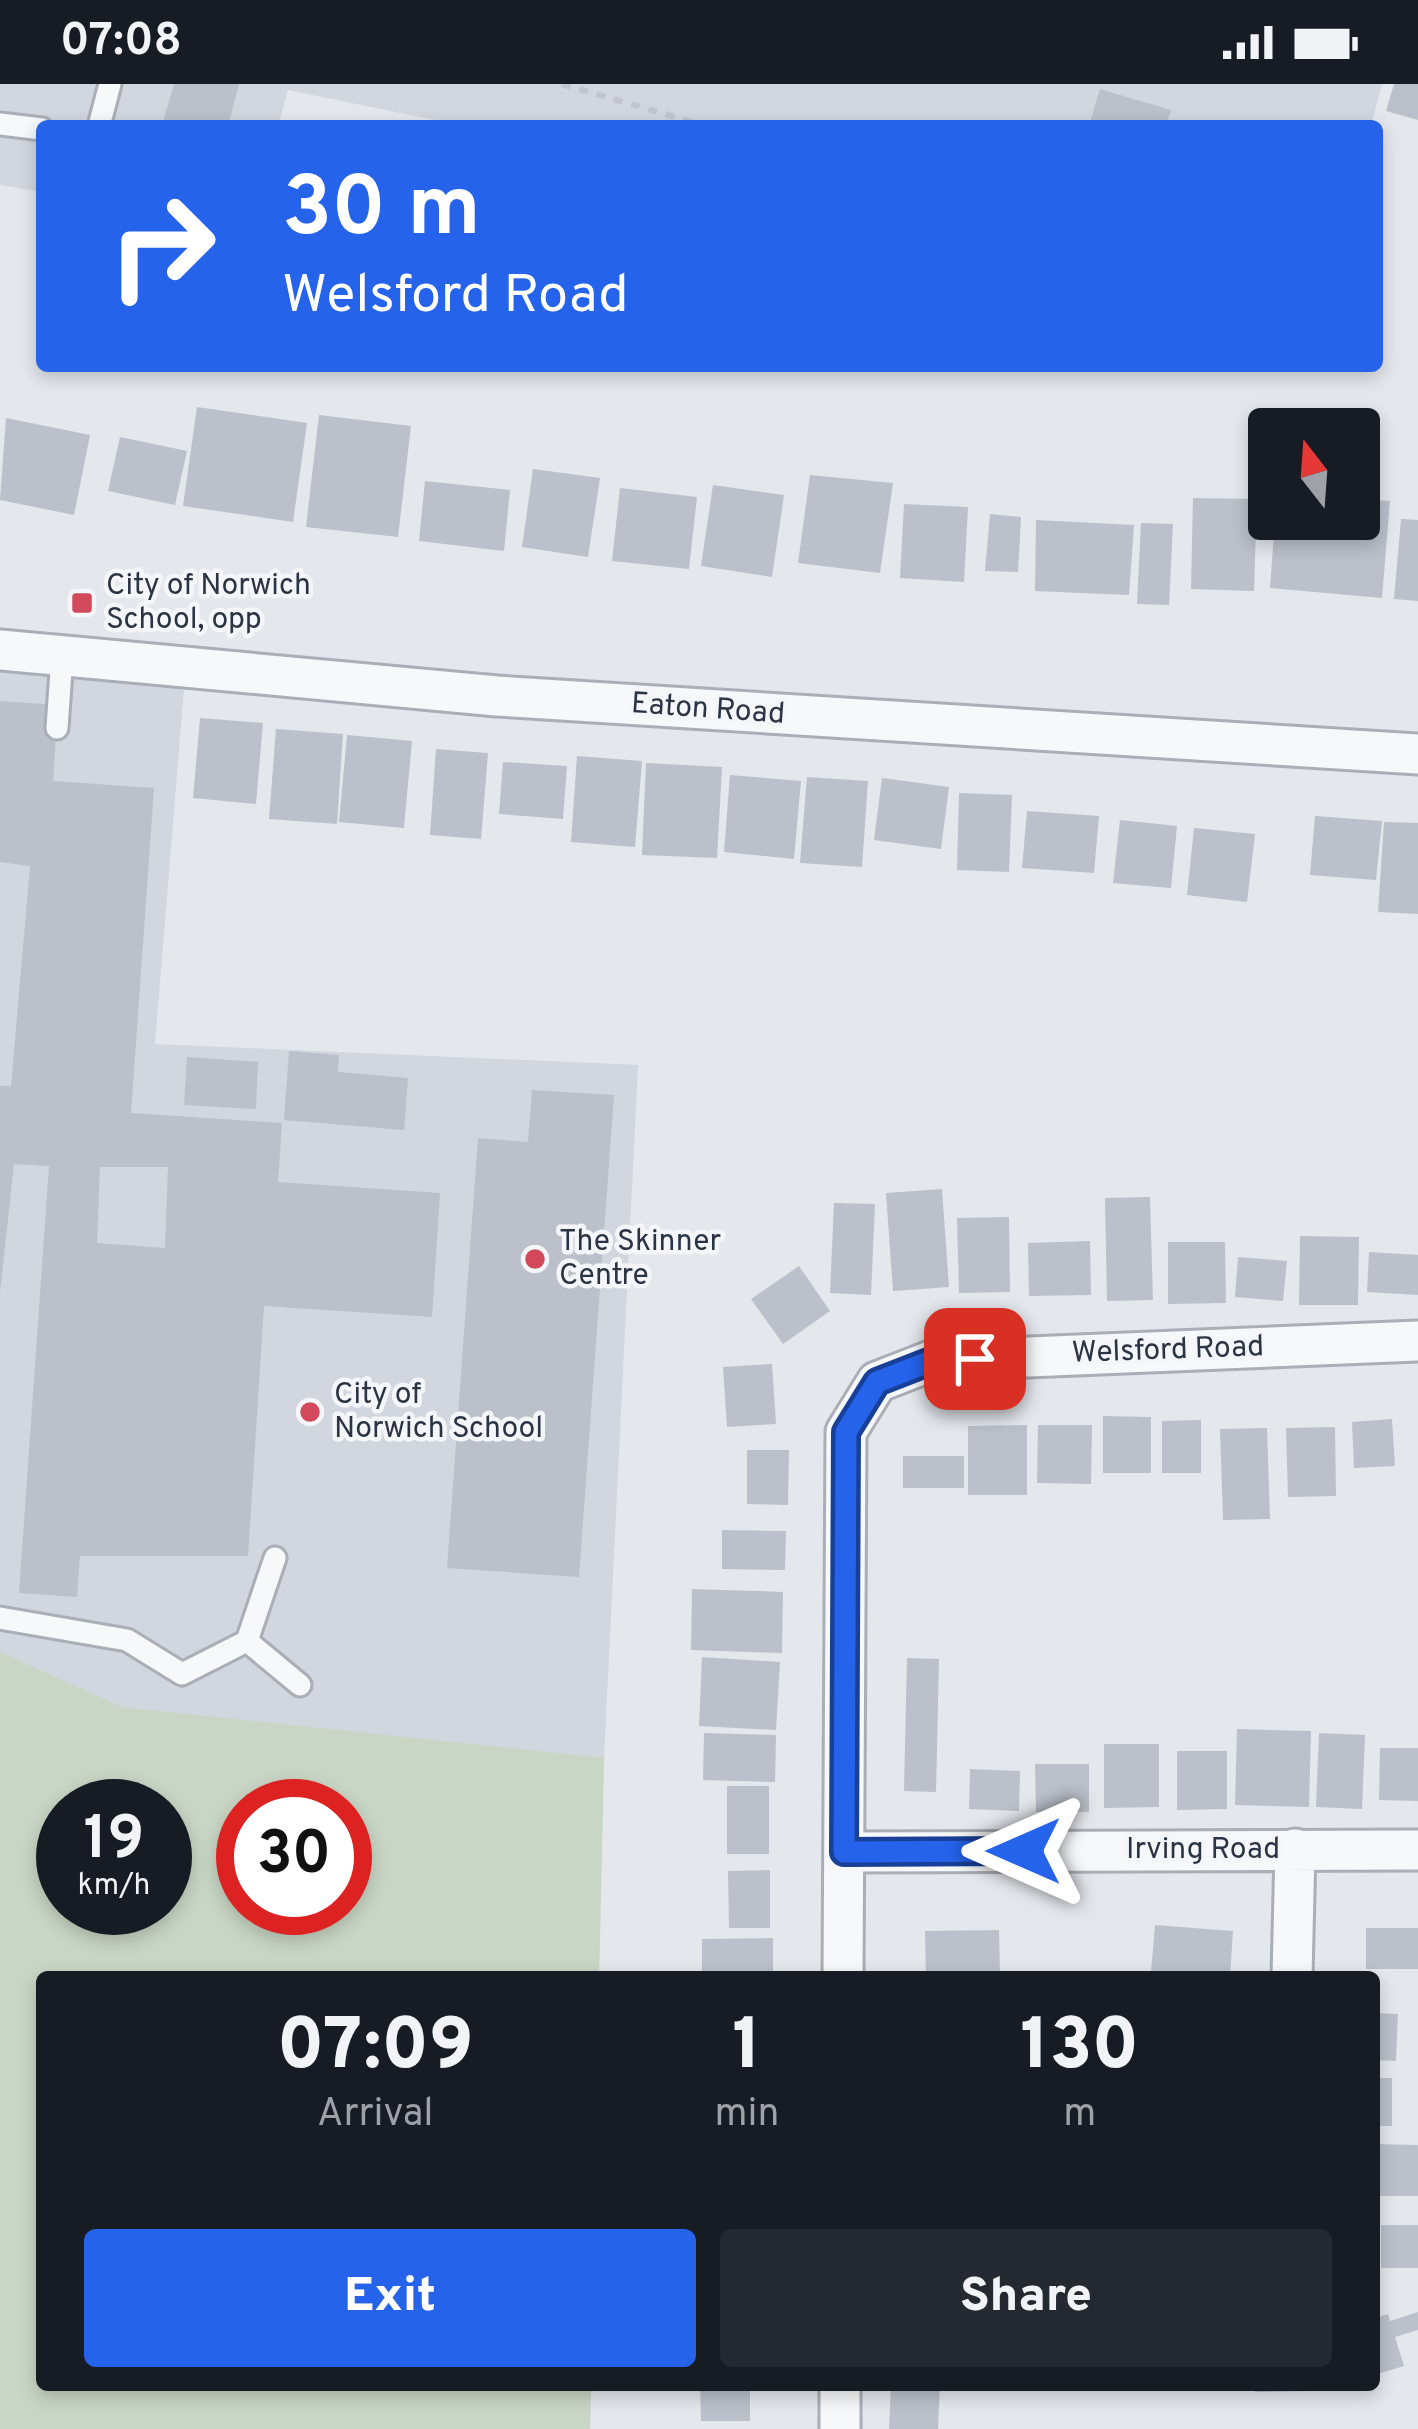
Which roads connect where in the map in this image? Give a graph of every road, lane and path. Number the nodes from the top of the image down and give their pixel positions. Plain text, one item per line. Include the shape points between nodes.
1 (110, 84) edge
2 (562, 84) edge
3 (101, 120) edge
4 (685, 120) edge
5 (0, 124) edge
6 (36, 128) edge
7 (0, 650) edge
8 (62, 657) junction
9 (57, 728) dead end
10 (1418, 754) edge
11 (1418, 1341) edge
12 (275, 1558) dead end
13 (0, 1618) edge
14 (247, 1641) junction
15 (300, 1685) dead end
16 (1294, 1849) junction
17 (1418, 1850) edge
18 (844, 1852) junction
19 (843, 1971) edge
20 (1292, 1971) edge
21 (840, 2391) edge
22 (840, 2429) edge

1 - 3 lane
2 - 4 path
5 - 6 lane
7 - 8 street, Eaton Road
8 - 9 lane
8 - 10 street, Eaton Road via 497,696
11 - 18 street, Welsford Road via 931,1361 877,1382 846,1432
12 - 14 lane
13 - 14 lane via 127,1640 182,1674
14 - 15 lane
16 - 17 street, Irving Road
16 - 18 street, Irving Road
16 - 20 street
18 - 19 street, Welsford Road
21 - 22 street

